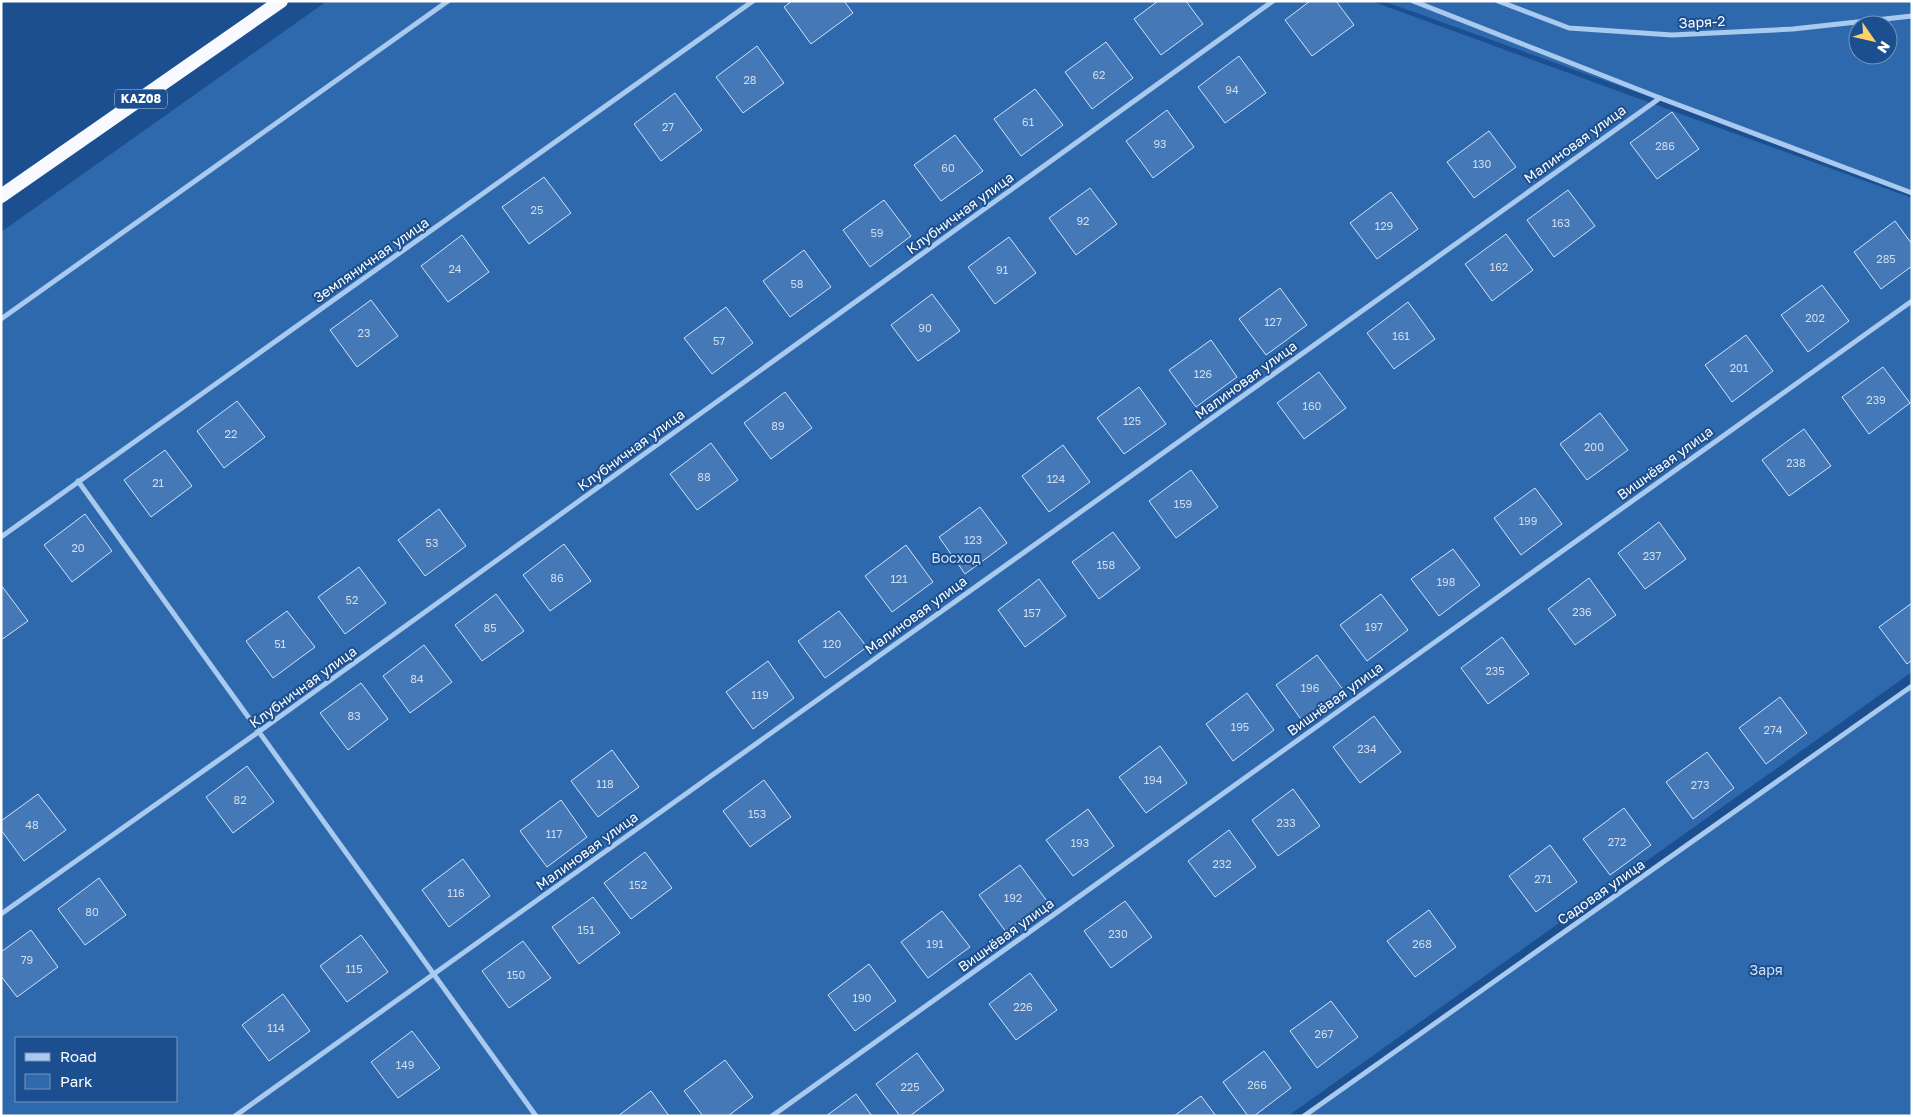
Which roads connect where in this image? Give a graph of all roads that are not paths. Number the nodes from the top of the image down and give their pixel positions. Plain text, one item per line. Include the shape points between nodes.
1 (281, 1) edge
2 (448, 1) edge
3 (754, 1) edge
4 (1273, 1) edge
5 (1413, 1) edge
6 (1498, 1) edge
7 (1912, 16) edge
8 (1660, 98) junction
9 (1912, 192) edge
10 (1, 196) edge
11 (1912, 301) edge
12 (1, 319) edge
13 (78, 481) junction
14 (1, 537) edge
15 (1912, 686) edge
16 (259, 732) junction
17 (1, 914) edge
18 (434, 974) junction
19 (235, 1116) edge
20 (536, 1116) edge
21 (772, 1116) edge
22 (1304, 1116) edge

1 - 10 highway, KAZ08
2 - 12 street
3 - 13 street, Земляничная улица
4 - 16 street, Клубничная улица
5 - 8 street
6 - 7 street, Заря-2 via 1569,28 1672,35 1793,29
8 - 9 street
8 - 18 street, Малиновая улица
11 - 21 street, Вишнёвая улица
13 - 14 street, Земляничная улица
13 - 16 street
15 - 22 street, Садовая улица
16 - 17 street, Клубничная улица
16 - 18 street
18 - 19 street, Малиновая улица
18 - 20 street

